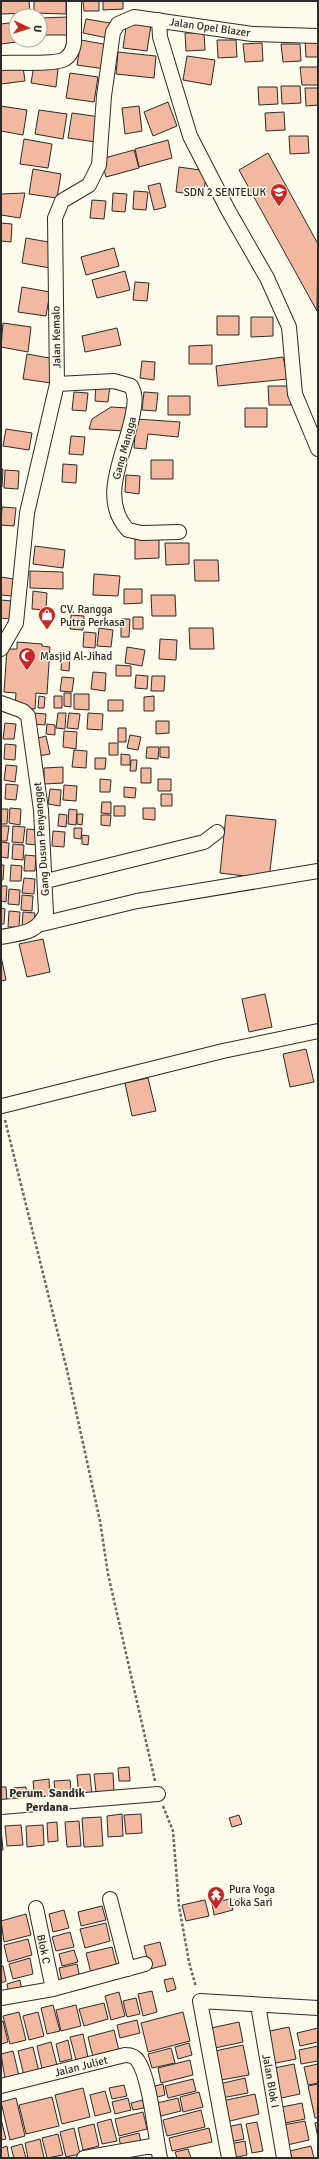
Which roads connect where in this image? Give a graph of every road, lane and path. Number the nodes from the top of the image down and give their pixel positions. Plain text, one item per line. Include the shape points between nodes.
1 (74, 1) edge
2 (159, 20) junction
3 (111, 36) joint
4 (318, 36) edge
5 (1, 63) edge
6 (57, 384) junction
7 (318, 449) edge
8 (179, 532) dead end
9 (1, 649) edge
10 (1, 704) edge
11 (217, 832) dead end
12 (318, 871) edge
13 (46, 881) junction
14 (42, 924) junction
15 (1, 937) edge
16 (318, 1031) edge
17 (1, 1105) edge
18 (158, 1794) junction
19 (1, 1807) edge
20 (110, 1899) dead end
21 (36, 1908) dead end
22 (145, 1964) dead end
23 (128, 1969) junction
24 (53, 1989) junction
25 (1, 1998) edge
26 (200, 2001) junction
27 (258, 2005) junction
28 (318, 2008) edge
29 (1, 2086) edge
30 (159, 2152) edge
31 (84, 2158) edge
32 (229, 2158) edge
33 (284, 2158) edge

1 - 5 street via 73,49 65,59 56,62
2 - 3 street, Jalan Opel Blazer via 134,17 126,19 118,24
2 - 4 street, Jalan Opel Blazer via 252,34
2 - 7 street via 160,37 195,147 267,278 289,327 295,394
3 - 6 street, Jalan Kemalo via 99,165 89,186 62,201 55,218
6 - 8 street, Gang Mangga via 114,381 131,386 135,399 130,432 113,486 114,508 117,517 128,530 142,533
6 - 9 street, Jalan Kemalo via 27,513 16,623
10 - 13 street, Gang Dusun Penyangget via 23,711 28,716 41,810
11 - 13 street via 204,842
12 - 14 street via 137,901
13 - 14 street, Gang Dusun Penyangget via 46,914
14 - 15 street via 33,930
16 - 17 street via 223,1051
17 - 18 path via 68,1377 100,1521 108,1574
18 - 19 street
18 - 26 path via 173,1831 179,1906 189,1962
20 - 23 street
21 - 24 street, Blok C
22 - 23 street
23 - 24 street
24 - 25 street
26 - 27 street
26 - 32 street
27 - 28 street
27 - 33 street, Jalan Blok I
29 - 30 street, Jalan Juliet via 131,2055 138,2060 146,2080
30 - 31 street

